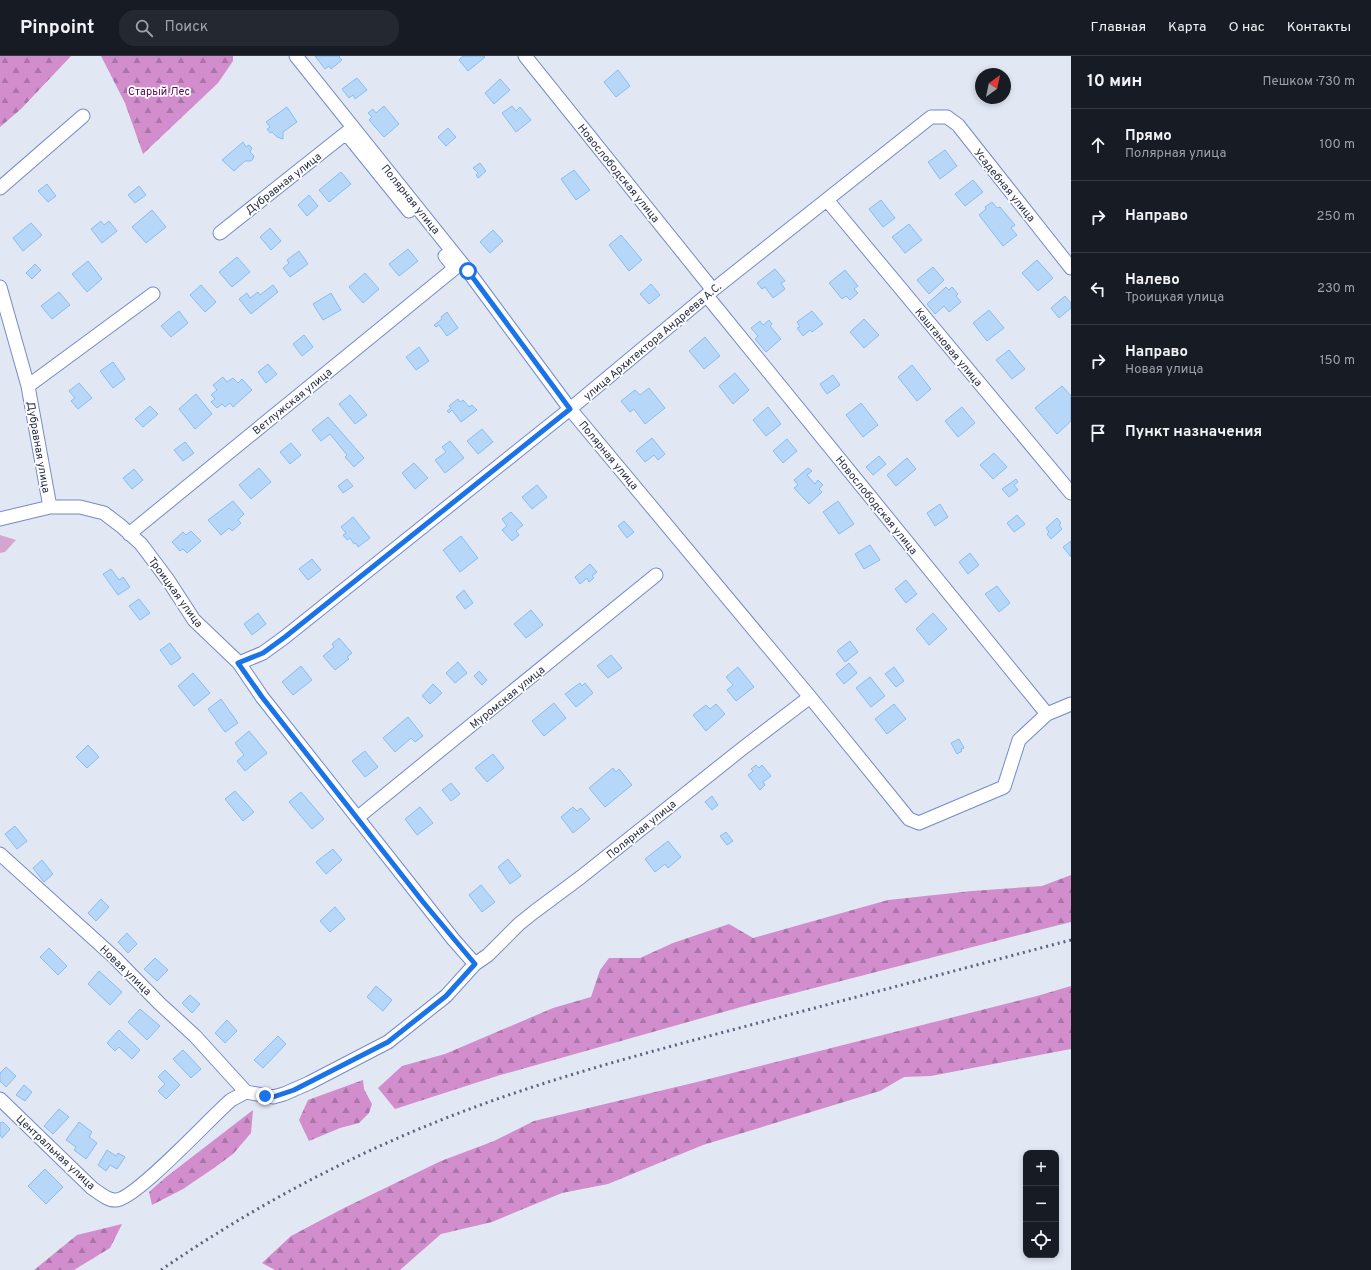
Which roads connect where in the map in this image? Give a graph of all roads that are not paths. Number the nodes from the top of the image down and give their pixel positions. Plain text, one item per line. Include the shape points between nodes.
1 (296, 56) edge
2 (525, 56) edge
3 (83, 116) dead end
4 (931, 117) joint
5 (346, 133) joint
6 (0, 188) edge
7 (827, 200) junction
8 (220, 233) dead end
9 (455, 268) joint
10 (1071, 268) edge
11 (0, 287) edge
12 (710, 293) junction
13 (153, 294) dead end
14 (28, 386) junction
15 (570, 409) junction
16 (1071, 493) edge
17 (50, 507) junction
18 (0, 519) edge
19 (129, 534) junction
20 (656, 575) dead end
21 (238, 663) junction
22 (810, 697) junction
23 (1071, 704) edge
24 (1047, 714) junction
25 (357, 818) junction
26 (0, 854) edge
27 (475, 964) junction
28 (246, 1092) junction
29 (0, 1099) edge

1 - 15 street, Полярная улица via 468,271
2 - 12 street, Новослободская улица
3 - 6 street
4 - 7 street, улица Архитектора Андреева А.С.
4 - 10 street, Усадебная улица via 947,117 958,125
5 - 8 street, Дубравная улица
5 - 9 street, Полярная улица
7 - 12 street, улица Архитектора Андреева А.С.
7 - 16 street, Каштановая улица
9 - 19 street, Ветлужская улица
11 - 14 street, Дубравная улица
12 - 15 street, улица Архитектора Андреева А.С.
12 - 24 street, Новослободская улица
13 - 14 street, Дубравная улица
14 - 17 street, Дубравная улица
15 - 21 street, улица Архитектора Андреева А.С. via 285,637 263,653
15 - 22 street, Полярная улица
17 - 18 street, Троицкая улица
17 - 19 street, Троицкая улица via 80,507 104,513
19 - 21 street, Троицкая улица via 141,544 194,620
20 - 25 street, Муромская улица
21 - 25 street, Троицкая улица
22 - 24 street, Полярная улица via 909,819 919,823 1004,787 1019,740
22 - 27 street, Полярная улица via 534,912
23 - 24 street
25 - 27 street, Троицкая улица
26 - 28 street, Новая улица via 115,958 195,1036
27 - 28 street via 446,996 388,1042 284,1094 273,1097
28 - 29 street, Центральная улица via 222,1107 138,1188 115,1200 92,1188

